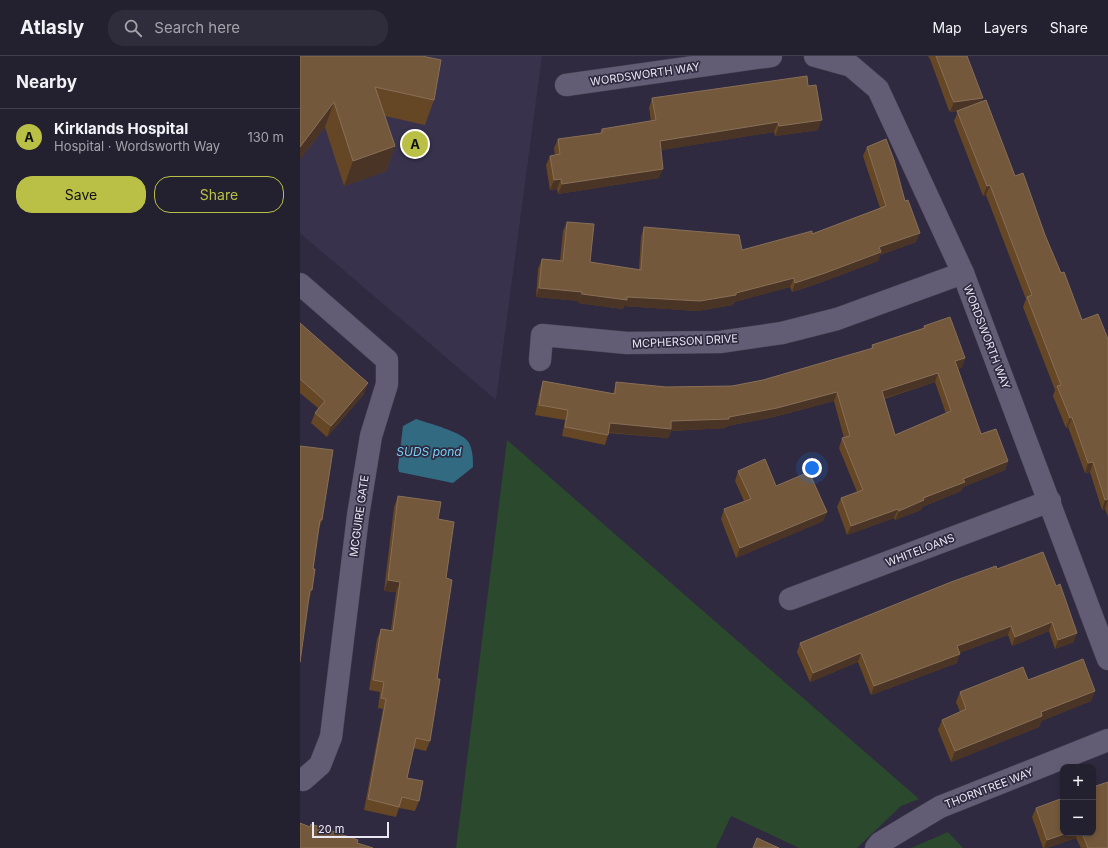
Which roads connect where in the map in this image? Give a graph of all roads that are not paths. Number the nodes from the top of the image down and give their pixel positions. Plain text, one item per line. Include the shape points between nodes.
1 (771, 56) edge
2 (815, 56) edge
3 (566, 85) dead end
4 (963, 273) junction
5 (300, 284) edge
6 (540, 360) dead end
7 (1050, 501) junction
8 (790, 599) dead end
9 (1108, 659) edge
10 (1108, 740) edge
11 (305, 785) edge
12 (876, 848) edge

1 - 3 street, WORDSWORTH WAY
2 - 4 street, WORDSWORTH WAY via 851,66 878,89
4 - 6 street, MCPHERSON DRIVE via 837,319 767,335 720,342 627,343 542,335
4 - 7 street, WORDSWORTH WAY
5 - 11 street, MCGUIRE GATE via 387,360 387,384 371,436 358,516 331,737 320,765
7 - 8 street, WHITELOANS
7 - 9 street, WORDSWORTH WAY
10 - 12 street, THORNTREE WAY via 940,807 880,843

